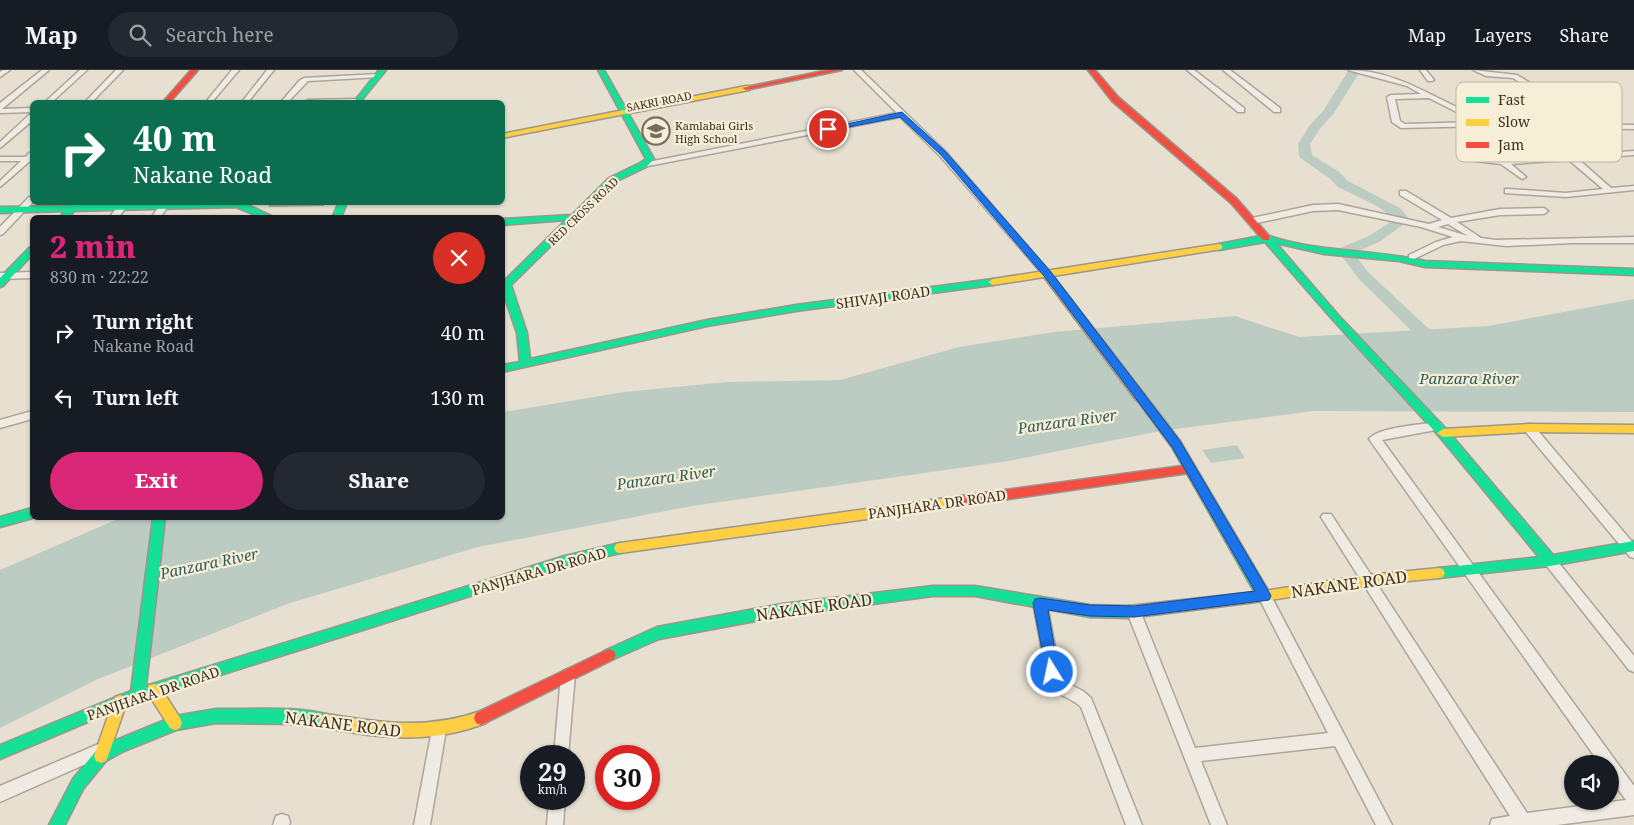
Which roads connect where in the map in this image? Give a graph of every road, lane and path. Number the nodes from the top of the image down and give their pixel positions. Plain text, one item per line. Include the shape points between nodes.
1 (7, 70) edge
2 (46, 70) edge
3 (84, 70) edge
4 (120, 70) edge
5 (195, 70) edge
6 (236, 70) edge
7 (271, 70) edge
8 (601, 70) edge
9 (815, 70) edge
10 (839, 70) edge
11 (857, 70) edge
12 (1091, 70) edge
13 (1190, 70) edge
14 (1226, 70) edge
15 (1351, 70) edge
16 (1423, 70) edge
17 (1476, 70) edge
18 (381, 73) edge
19 (0, 76) edge
20 (1430, 80) dead end
21 (1525, 82) edge
22 (1431, 96) junction
23 (50, 100) edge
24 (90, 100) edge
25 (168, 100) edge
26 (211, 100) edge
27 (247, 100) edge
28 (288, 100) edge
29 (360, 100) edge
30 (0, 109) edge
31 (1456, 109) edge
32 (30, 110) edge
33 (623, 110) junction
34 (1241, 110) dead end
35 (1277, 110) dead end
36 (902, 114) junction
37 (30, 119) edge
38 (1456, 123) edge
39 (505, 131) edge
40 (505, 135) edge
41 (0, 146) edge
42 (30, 157) edge
43 (30, 158) edge
44 (0, 160) edge
45 (1504, 162) edge
46 (1575, 162) edge
47 (642, 165) junction
48 (1522, 177) dead end
49 (0, 185) edge
50 (1634, 188) edge
51 (1508, 190) dead end
52 (1609, 190) junction
53 (1404, 193) dead end
54 (30, 201) edge
55 (74, 205) edge
56 (124, 205) edge
57 (242, 205) edge
58 (22, 209) junction
59 (0, 210) edge
60 (1544, 211) dead end
61 (66, 215) edge
62 (116, 215) edge
63 (261, 215) edge
64 (577, 217) junction
65 (1252, 221) junction
66 (1450, 221) junction
67 (505, 222) edge
68 (1426, 226) junction
69 (0, 232) edge
70 (1266, 239) junction
71 (1468, 239) junction
72 (1634, 240) edge
73 (1481, 241) junction
74 (30, 252) edge
75 (1412, 257) junction
76 (1398, 258) junction
77 (1634, 265) edge
78 (1634, 272) edge
79 (30, 275) edge
80 (3, 278) edge
81 (1050, 278) junction
82 (505, 282) edge
83 (505, 286) edge
84 (525, 363) junction
85 (505, 368) edge
86 (30, 416) edge
87 (0, 424) edge
88 (1436, 425) junction
89 (1529, 428) junction
90 (1634, 429) edge
91 (1189, 469) junction
92 (30, 514) edge
93 (1327, 517) dead end
94 (159, 520) edge
95 (0, 522) edge
96 (1632, 548) edge
97 (1550, 561) junction
98 (1469, 570) junction
99 (1368, 580) junction
100 (1264, 596) junction
101 (1040, 603) junction
102 (1134, 612) junction
103 (1634, 666) edge
104 (568, 675) junction
105 (154, 690) junction
106 (138, 695) junction
107 (120, 702) junction
108 (175, 723) junction
109 (439, 730) junction
110 (1340, 739) junction
111 (562, 745) edge
112 (0, 752) edge
113 (102, 752) junction
114 (1192, 755) junction
115 (1602, 755) edge
116 (1619, 778) edge
117 (0, 794) edge
118 (1634, 798) edge
119 (1634, 807) edge
120 (556, 810) edge
121 (1524, 823) edge
122 (57, 825) edge
123 (422, 825) edge
124 (555, 825) edge
125 (1134, 825) edge
126 (1219, 825) edge
127 (1384, 825) edge
128 (1498, 825) edge

1 - 19 street
2 - 30 street
3 - 23 street
4 - 24 street
5 - 25 street
6 - 26 street
7 - 27 street
8 - 33 street
9 - 33 street, SAKRI ROAD
10 - 33 street
11 - 36 street
12 - 65 street via 1115,99 1221,188
13 - 34 street
14 - 35 street
15 - 22 street via 1397,81
16 - 20 street
17 - 21 street via 1515,76
18 - 28 street via 306,79
18 - 29 street
22 - 31 street
22 - 38 street via 1391,97 1396,122 1404,126
30 - 32 street
33 - 39 street, SAKRI ROAD
33 - 40 street
33 - 47 street via 649,158
36 - 47 street
36 - 81 street via 943,154
37 - 41 street
42 - 44 street
43 - 49 street
45 - 48 street
46 - 52 street
47 - 64 street, RED CROSS ROAD via 612,180
50 - 52 street
51 - 52 street via 1566,195
53 - 66 street
54 - 58 street
55 - 56 street
55 - 58 street
55 - 61 street
56 - 62 street
57 - 63 street
58 - 59 street
58 - 69 street
60 - 66 street via 1494,212
64 - 67 street
64 - 82 street, RED CROSS ROAD
65 - 68 street via 1332,206
65 - 70 street
66 - 68 street
66 - 73 street
68 - 71 street
70 - 76 street via 1324,251
70 - 81 street, SHIVAJI ROAD
70 - 88 street
71 - 73 street
71 - 75 street via 1444,242
72 - 73 street
74 - 80 street
75 - 76 street
75 - 77 street
76 - 78 street via 1425,264
79 - 80 street
81 - 84 street, SHIVAJI ROAD via 796,308 707,323
81 - 91 street via 1176,444
83 - 84 street, RED CROSS ROAD via 522,334
84 - 85 street, SHIVAJI ROAD
86 - 87 street
88 - 89 street
88 - 97 street
88 - 98 street via 1381,435 1375,439
89 - 90 street
89 - 96 street
91 - 100 street
91 - 105 street, PANJHARA DR ROAD via 615,549 565,561
92 - 95 street
93 - 99 street
94 - 106 street
96 - 97 street, NAKANE ROAD
97 - 98 street, NAKANE ROAD
97 - 103 street
98 - 99 street, NAKANE ROAD
98 - 115 street
99 - 100 street, NAKANE ROAD
99 - 121 street
100 - 102 street, NAKANE ROAD
100 - 110 street
101 - 102 street, NAKANE ROAD
101 - 104 street, NAKANE ROAD via 975,591 933,591 782,610 657,633
101 - 125 street via 1055,683 1080,695 1086,703
102 - 114 street
104 - 109 street, NAKANE ROAD via 490,716 461,727
104 - 111 street
105 - 106 street, PANJHARA DR ROAD
105 - 108 street
106 - 107 street, PANJHARA DR ROAD
107 - 112 street, PANJHARA DR ROAD
107 - 113 street
108 - 109 street, NAKANE ROAD via 216,716 303,717 384,731
108 - 113 street, NAKANE ROAD
109 - 123 street
110 - 114 street
110 - 127 street
113 - 117 street
113 - 122 street, NAKANE ROAD via 78,784
114 - 126 street
116 - 118 street
119 - 121 street
120 - 124 street
121 - 128 street

